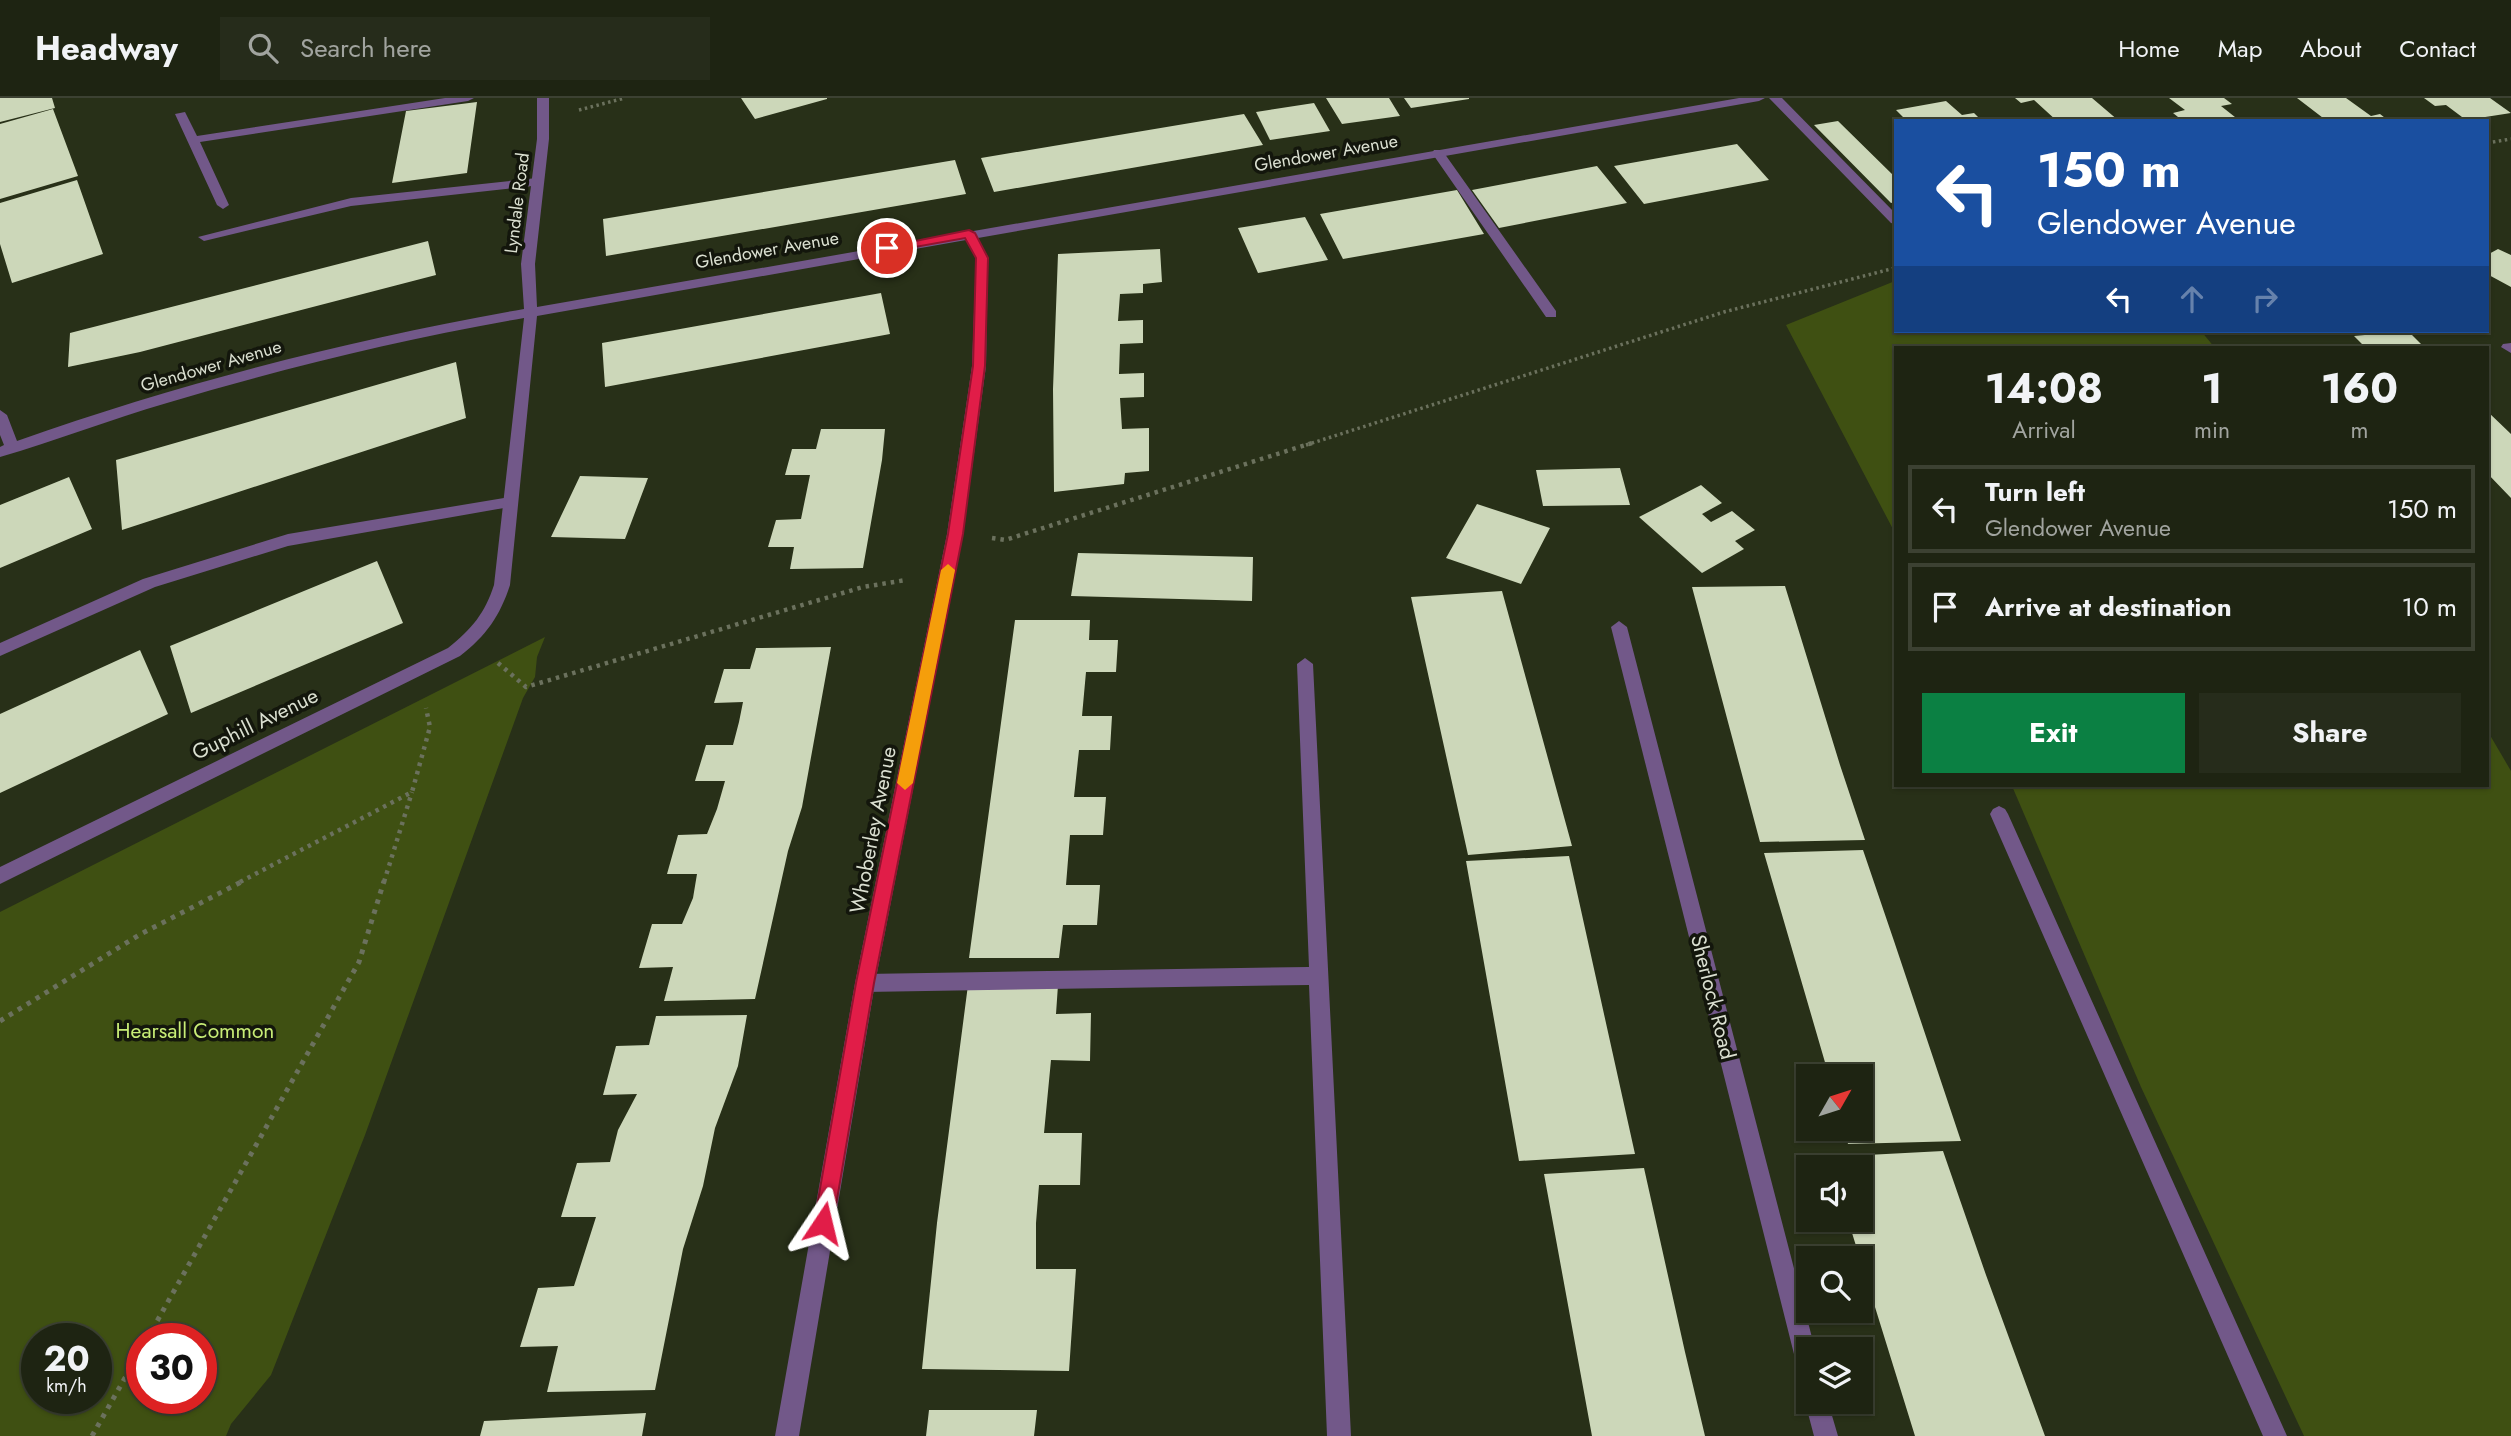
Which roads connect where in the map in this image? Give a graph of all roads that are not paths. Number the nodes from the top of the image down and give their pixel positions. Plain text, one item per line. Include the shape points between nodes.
1 (468, 98) edge
2 (543, 98) edge
3 (1759, 98) edge
4 (1775, 98) edge
5 (181, 114) dead end
6 (193, 140) junction
7 (1438, 153) junction
8 (537, 182) junction
9 (223, 205) dead end
10 (1894, 219) edge
11 (969, 233) junction
12 (204, 237) dead end
13 (531, 312) junction
14 (1551, 314) dead end
15 (0, 415) edge
16 (6, 450) edge
17 (510, 502) junction
18 (1619, 627) dead end
19 (0, 650) edge
20 (1304, 664) dead end
21 (1999, 814) dead end
22 (0, 876) edge
23 (1320, 976) junction
24 (865, 983) junction
25 (1801, 1337) edge
26 (1820, 1414) edge
27 (787, 1436) edge
28 (1339, 1436) edge
29 (1826, 1436) edge
30 (2275, 1436) edge

1 - 6 street
2 - 8 street, Lyndale Road
3 - 7 street, Glendower Avenue
4 - 10 street
5 - 6 street
6 - 9 street
7 - 11 street, Glendower Avenue
7 - 14 street
8 - 12 street via 351,202
8 - 13 street, Lyndale Road via 528,264
11 - 13 street, Glendower Avenue
11 - 24 street, Whoberley Avenue via 982,258 979,366 956,534
13 - 16 street, Glendower Avenue via 442,328 232,379
13 - 17 street
15 - 16 street
17 - 19 street via 289,540 149,583
17 - 22 street, Guphill Avenue via 502,585 494,614 454,652
18 - 25 street, Sherlock Road
20 - 23 street
21 - 30 street
23 - 24 street
23 - 28 street
24 - 27 street, Whoberley Avenue
26 - 29 street

